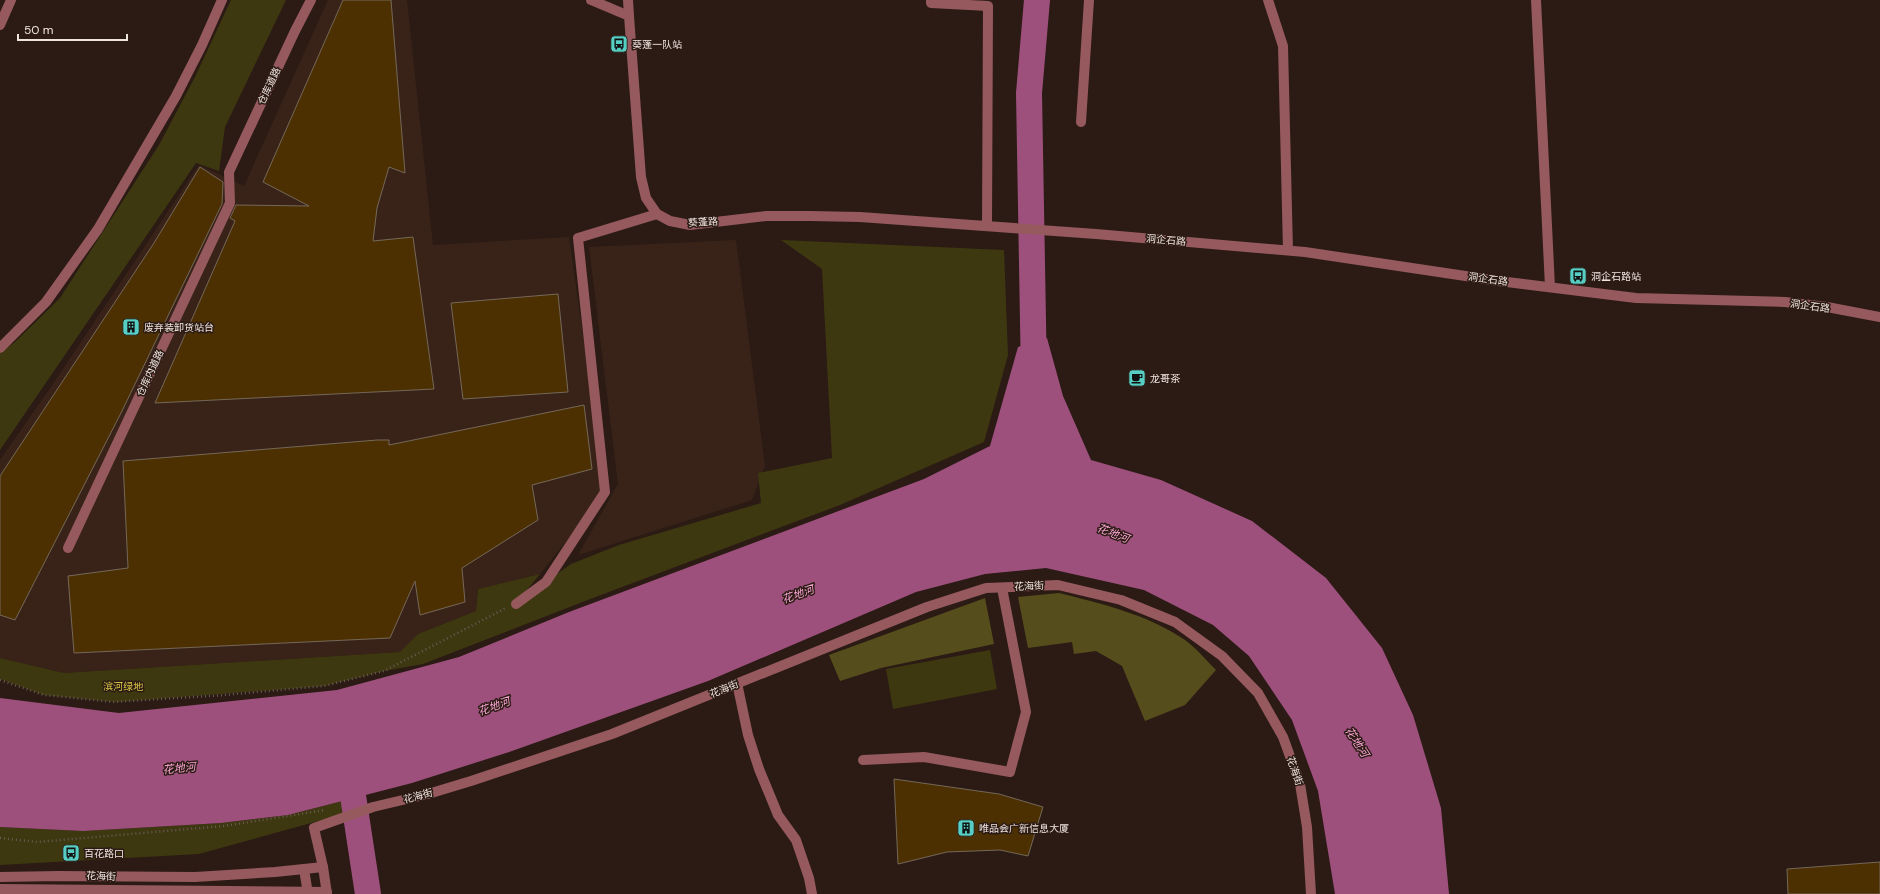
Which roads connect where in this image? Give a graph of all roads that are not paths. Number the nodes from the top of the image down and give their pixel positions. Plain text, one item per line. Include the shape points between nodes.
1 (11, 0) edge
2 (222, 0) edge
3 (311, 0) edge
4 (591, 0) edge
5 (628, 0) edge
6 (931, 0) edge
7 (1089, 0) edge
8 (1268, 0) edge
9 (1536, 0) edge
10 (629, 16) junction
11 (0, 25) edge
12 (1081, 122) dead end
13 (229, 172) joint
14 (657, 214) junction
15 (991, 226) junction
16 (1096, 234) joint
17 (1288, 250) junction
18 (1550, 287) junction
19 (1880, 317) edge
20 (0, 348) edge
21 (68, 548) dead end
22 (1002, 588) junction
23 (516, 604) road end
24 (737, 683) junction
25 (864, 760) dead end
26 (323, 867) junction
27 (304, 868) junction
28 (0, 877) edge
29 (0, 889) edge
30 (308, 893) edge
31 (327, 893) edge
32 (812, 894) edge
33 (1311, 894) edge

1 - 11 street
2 - 20 street via 176,96 98,229 46,302
3 - 13 street, 仓库道路 via 294,31
4 - 10 street
5 - 10 street, 葵蓬路
6 - 15 street via 931,3 988,6
7 - 12 street
8 - 17 street via 1283,46
9 - 18 street
10 - 14 street, 葵蓬路 via 641,177 646,198
13 - 21 street, 仓库内道路 via 230,203
14 - 15 street, 葵蓬路 via 670,222 690,225 766,216 810,216
14 - 23 street via 578,238 604,492 546,582
15 - 16 street, 葵蓬路
16 - 17 street, 洞企石路
17 - 18 street, 洞企石路
18 - 19 street, 洞企石路 via 1636,298 1785,302
22 - 24 street, 花海街 via 986,588 927,607
22 - 25 street via 1026,712 1010,772 924,757
22 - 33 street, 花海街 via 1058,585 1121,600 1175,622 1222,656 1258,693 1285,744 1300,784 1307,827
24 - 26 street, 花海街 via 612,734 552,755 314,828
24 - 32 street via 748,735 759,769 778,815 796,840
26 - 27 street, 花海街
26 - 31 street
27 - 28 street, 花海街 via 195,877
27 - 30 street
29 - 30 street, 花海街
30 - 31 street, 花海街

